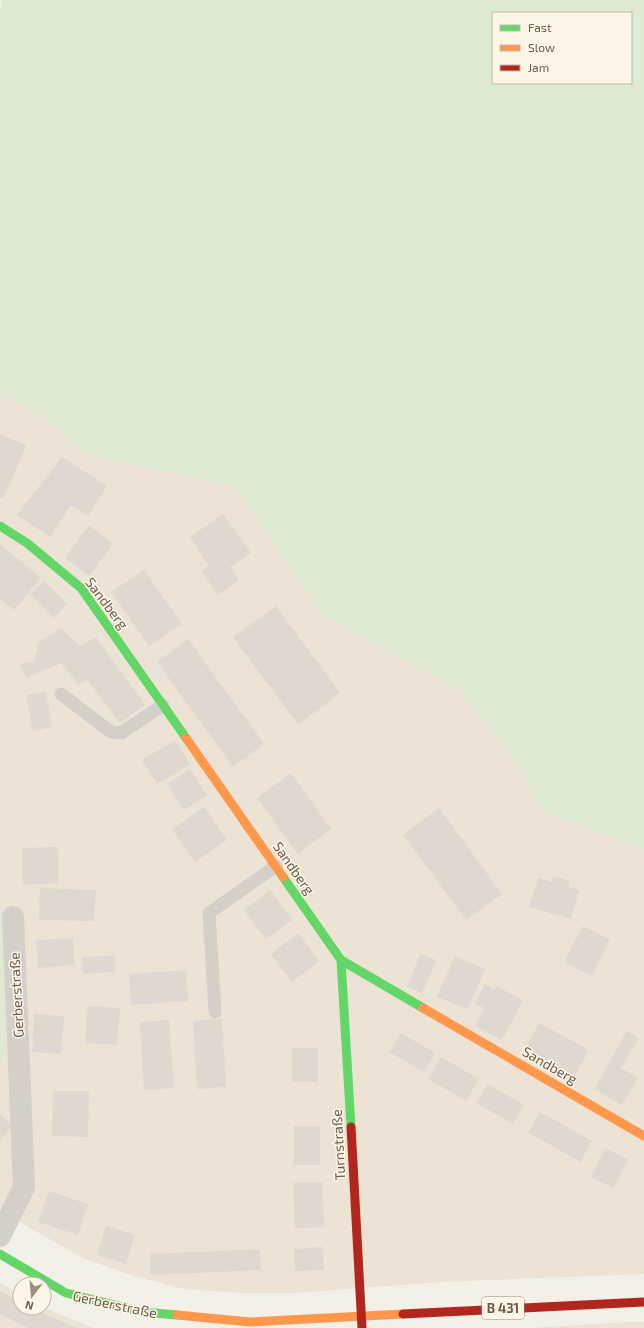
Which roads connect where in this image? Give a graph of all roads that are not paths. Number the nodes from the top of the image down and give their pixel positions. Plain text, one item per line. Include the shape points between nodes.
1 (0, 526) edge
2 (61, 694) dead end
3 (163, 705) junction
4 (276, 866) junction
5 (13, 917) dead end
6 (341, 960) junction
7 (215, 1012) dead end
8 (644, 1136) edge
9 (0, 1236) edge
10 (0, 1254) edge
11 (644, 1302) edge
12 (361, 1317) junction
13 (362, 1328) edge

1 - 3 street, Sandberg via 27,543 81,588
2 - 3 lane via 111,732 121,733
3 - 4 street, Sandberg
4 - 6 street, Sandberg
4 - 7 lane via 208,913
5 - 9 street, Gerberstraße via 24,1186
6 - 8 street, Sandberg
6 - 12 street, Turnstraße
10 - 12 street, Gerberstraße / B 431 via 66,1293 143,1312 250,1322
11 - 12 street, B 431
12 - 13 street, Turnstraße

